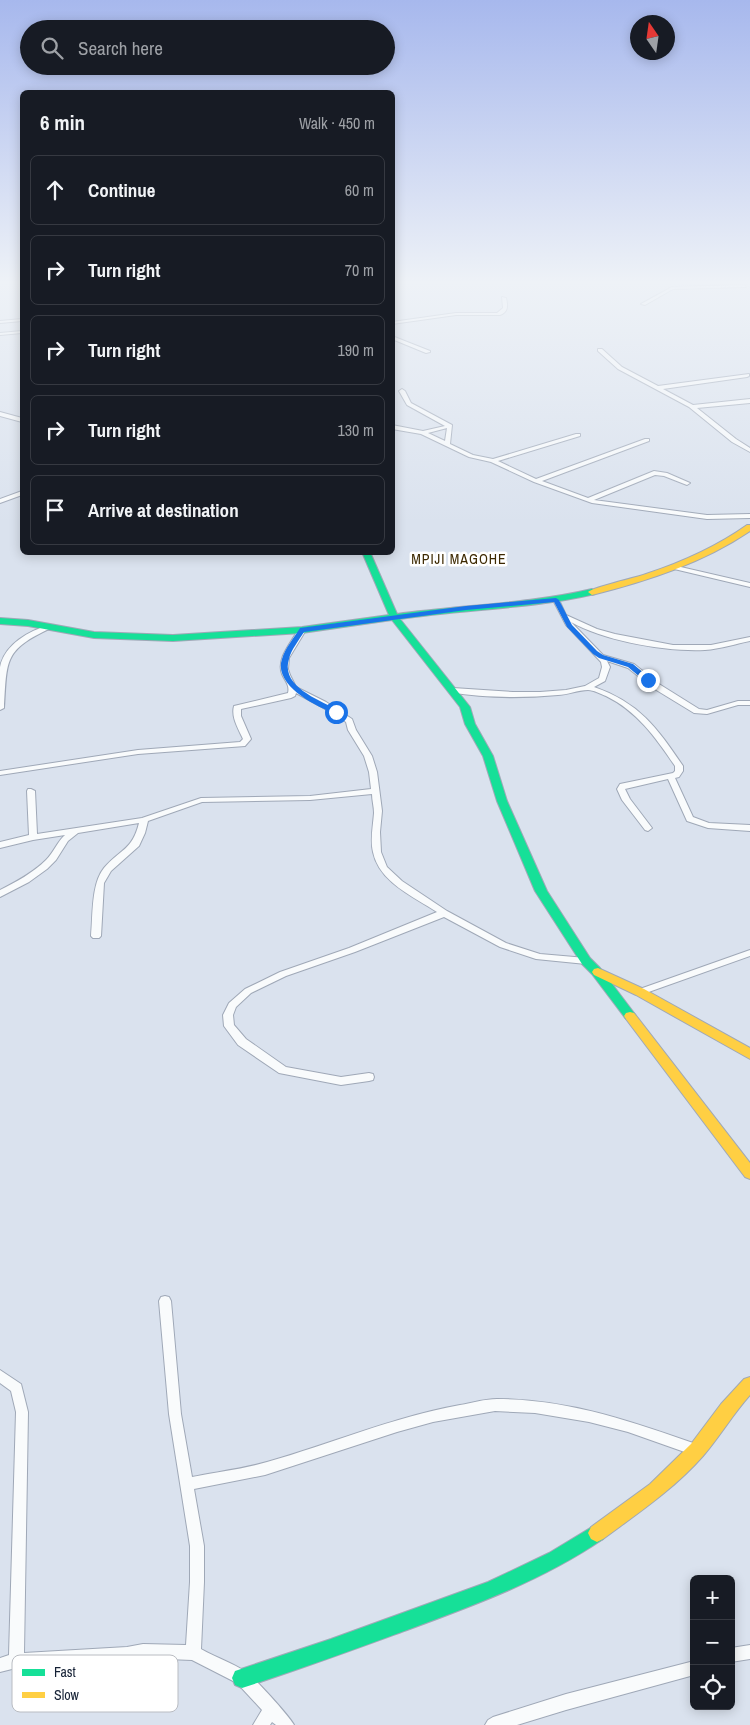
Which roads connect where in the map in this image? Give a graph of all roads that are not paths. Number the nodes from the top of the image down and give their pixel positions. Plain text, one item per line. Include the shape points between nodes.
1 (610, 362) edge
2 (737, 368) dead end
3 (748, 377) edge
4 (658, 388) junction
5 (402, 391) dead end
6 (749, 402) edge
7 (692, 407) junction
8 (0, 414) edge
9 (20, 419) edge
10 (450, 426) junction
11 (395, 428) edge
12 (423, 433) junction
13 (578, 435) dead end
14 (647, 440) dead end
15 (447, 444) junction
16 (750, 450) edge
17 (493, 461) junction
18 (536, 482) junction
19 (687, 483) dead end
20 (20, 494) edge
21 (588, 500) junction
22 (0, 501) edge
23 (750, 516) edge
24 (750, 527) edge
25 (367, 555) edge
26 (672, 567) junction
27 (750, 585) edge
28 (556, 600) junction
29 (562, 614) junction
30 (394, 617) junction
31 (0, 621) edge
32 (49, 627) junction
33 (302, 630) junction
34 (750, 639) edge
35 (601, 657) junction
36 (293, 688) junction
37 (590, 688) junction
38 (453, 690) junction
39 (750, 703) edge
40 (0, 708) edge
41 (0, 773) edge
42 (671, 777) junction
43 (32, 791) dead end
44 (376, 791) junction
45 (144, 820) junction
46 (88, 828) junction
47 (648, 828) dead end
48 (750, 828) edge
49 (33, 837) junction
50 (0, 845) edge
51 (0, 894) edge
52 (444, 913) junction
53 (96, 936) dead end
54 (750, 953) edge
55 (586, 961) junction
56 (285, 962) dead end
57 (596, 971) junction
58 (283, 974) junction
59 (640, 992) junction
60 (750, 1054) edge
61 (369, 1077) dead end
62 (750, 1173) edge
63 (164, 1301) dead end
64 (0, 1376) edge
65 (750, 1384) edge
66 (697, 1450) junction
67 (187, 1484) junction
68 (750, 1652) edge
69 (193, 1654) junction
70 (735, 1654) edge
71 (16, 1655) edge
72 (111, 1655) edge
73 (690, 1669) edge
74 (242, 1678) junction
75 (272, 1709) junction
76 (261, 1725) edge
77 (286, 1725) edge
78 (492, 1725) edge

1 - 4 street
2 - 3 street
3 - 4 street
4 - 7 street
5 - 10 street via 409,404
6 - 7 street
7 - 16 street via 733,441
8 - 9 street
10 - 12 street
10 - 15 street
11 - 12 street
12 - 15 street
13 - 17 street
14 - 18 street
15 - 17 street via 471,456
17 - 18 street
18 - 21 street
19 - 21 street via 654,473
20 - 22 street
21 - 23 street via 707,517
24 - 26 street
25 - 30 street
26 - 27 street
26 - 28 street via 610,588
28 - 29 street
28 - 30 street
29 - 34 street via 604,634 672,646 706,648
29 - 35 street
30 - 33 street
30 - 38 street
31 - 32 street
32 - 33 street via 94,635 148,638
32 - 40 street via 22,638 6,655
33 - 36 street via 286,658 284,669
35 - 37 street via 606,672
35 - 39 street via 631,666 665,693 697,711
36 - 41 street via 288,696 237,708 247,739 242,744 138,752
36 - 44 street via 349,721 368,756
37 - 38 street via 539,694
37 - 42 street via 620,699 645,719 679,766 679,771
38 - 55 street via 465,707 470,724 488,756 502,801 541,891
42 - 47 street via 621,789
42 - 48 street via 690,819 708,825
43 - 49 street
44 - 45 street via 310,798 201,800
44 - 52 street via 376,843 383,868 399,883
45 - 46 street
45 - 53 street via 136,844 107,870 100,882
46 - 49 street
46 - 51 street via 66,837 51,860 39,871
49 - 50 street
52 - 55 street via 502,945 527,954
52 - 58 street
54 - 59 street
55 - 57 street
56 - 58 street
57 - 59 street
57 - 62 street
58 - 61 street via 239,997 232,1005 229,1026 242,1042 283,1070 341,1081
59 - 60 street
63 - 67 street via 175,1414
64 - 71 street via 17,1388 22,1412
65 - 66 street
66 - 67 street via 589,1416 535,1407 495,1405 396,1426 265,1469
66 - 74 street via 656,1490 574,1550 494,1590 304,1659
67 - 69 street via 197,1546
68 - 70 street
69 - 72 street via 143,1651
69 - 74 street
73 - 78 street
74 - 75 street
75 - 76 street
75 - 77 street

